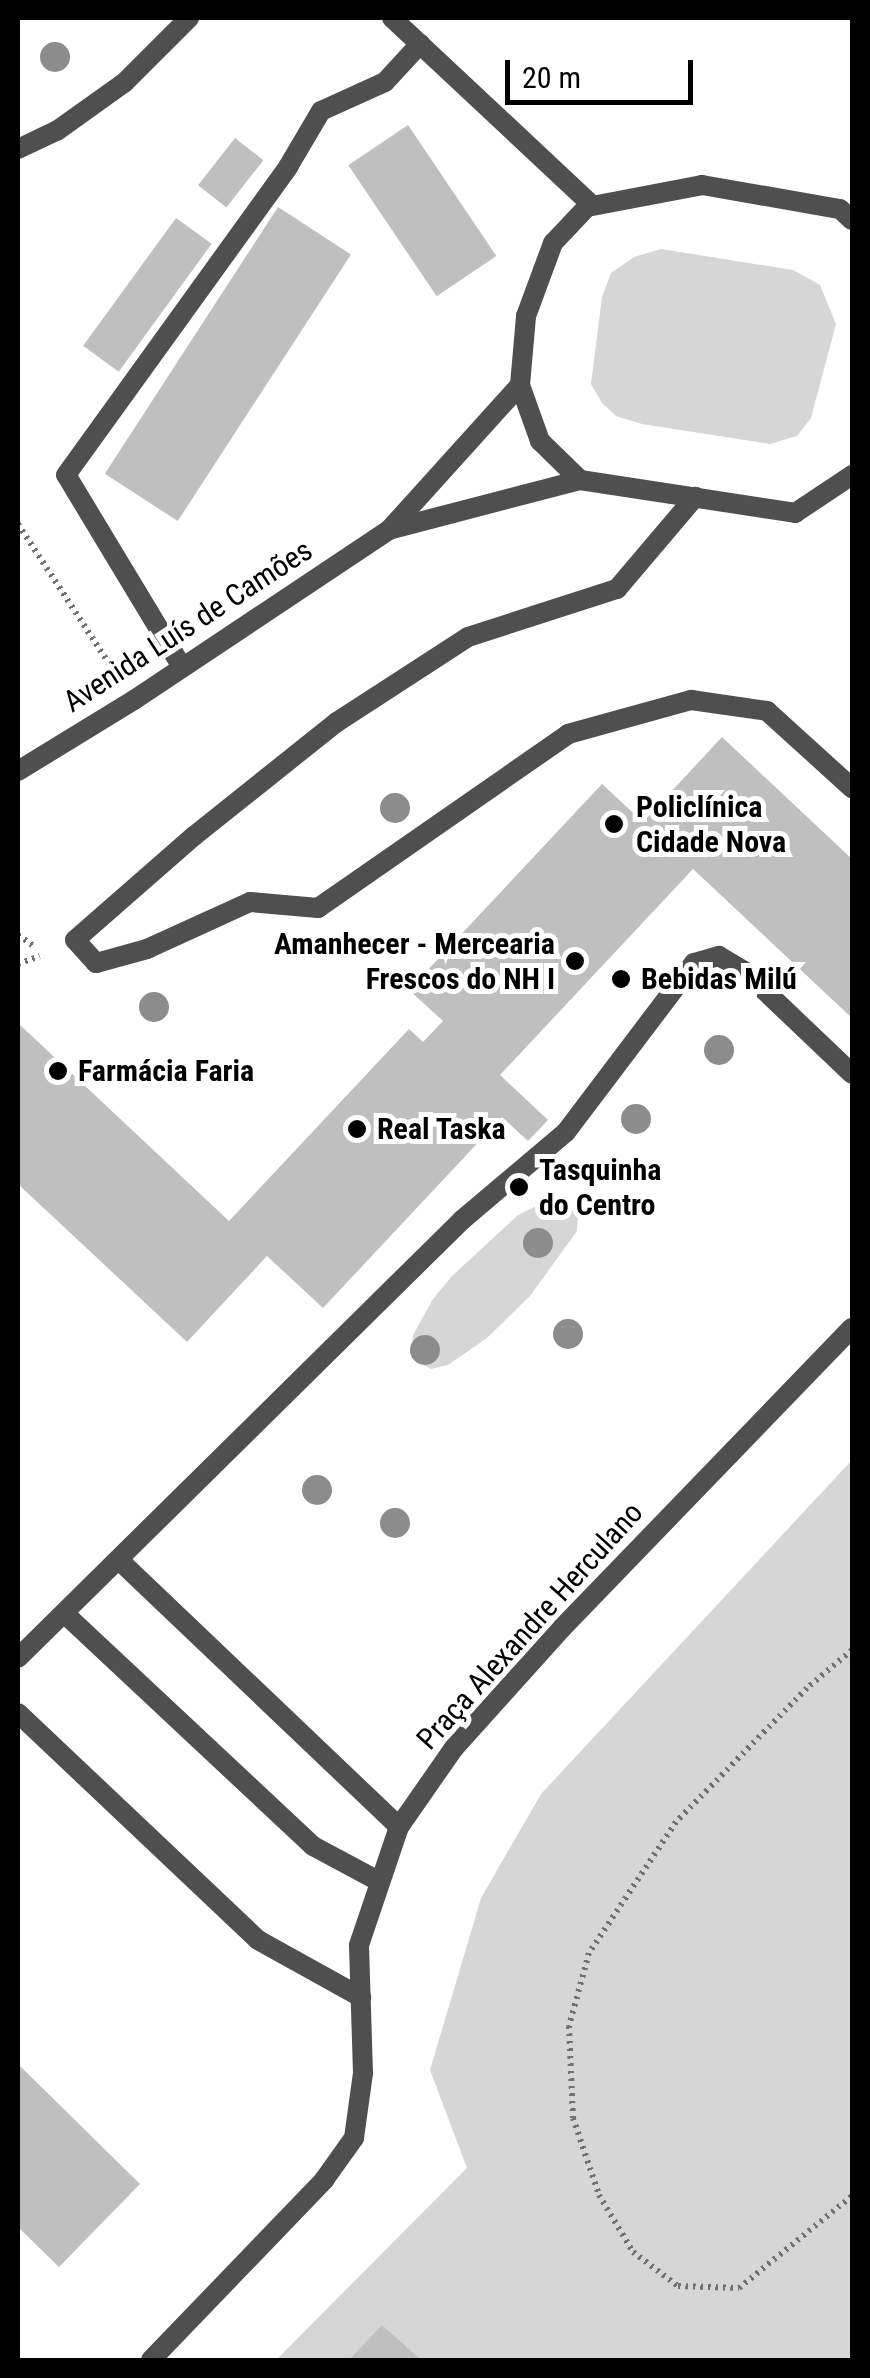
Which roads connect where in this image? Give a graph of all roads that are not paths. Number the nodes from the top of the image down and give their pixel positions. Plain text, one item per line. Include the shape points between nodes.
1 (189, 18) edge
2 (392, 18) edge
3 (420, 44) junction
4 (18, 150) edge
5 (592, 205) junction
6 (852, 220) edge
7 (520, 385) junction
8 (852, 475) edge
9 (580, 480) junction
10 (694, 497) junction
11 (390, 529) junction
12 (182, 667) junction
13 (18, 770) edge
14 (852, 788) edge
15 (852, 1074) edge
16 (852, 1328) edge
17 (120, 1560) junction
18 (64, 1614) junction
19 (18, 1658) edge
20 (18, 1713) edge
21 (399, 1826) junction
22 (380, 1882) junction
23 (361, 1997) junction
24 (151, 2360) edge

1 - 4 street via 124,83
2 - 3 street
3 - 5 street
3 - 12 street via 385,82 321,111 66,475
5 - 6 street via 702,185 840,209
5 - 7 street via 553,244 526,316
7 - 9 street via 540,441
7 - 11 street
8 - 10 street via 795,513
9 - 10 street
9 - 11 street
10 - 14 street via 617,589 550,606 452,647 336,722 75,940 96,963 250,902 318,908 568,734 691,700 767,711
11 - 12 street, Avenida Luís de Camões
12 - 13 street, Avenida Luís de Camões
15 - 17 street via 744,971 719,956 694,963 566,1132 462,1220
16 - 21 street, Praça Alexandre Herculano via 562,1628 454,1748
17 - 18 street
17 - 21 street
18 - 19 street
18 - 22 street via 312,1846
20 - 23 street via 258,1940
21 - 22 street, Praça Alexandre Herculano
22 - 23 street, Praça Alexandre Herculano via 359,1945
23 - 24 street, Praça Alexandre Herculano via 364,2073 354,2138 324,2180

